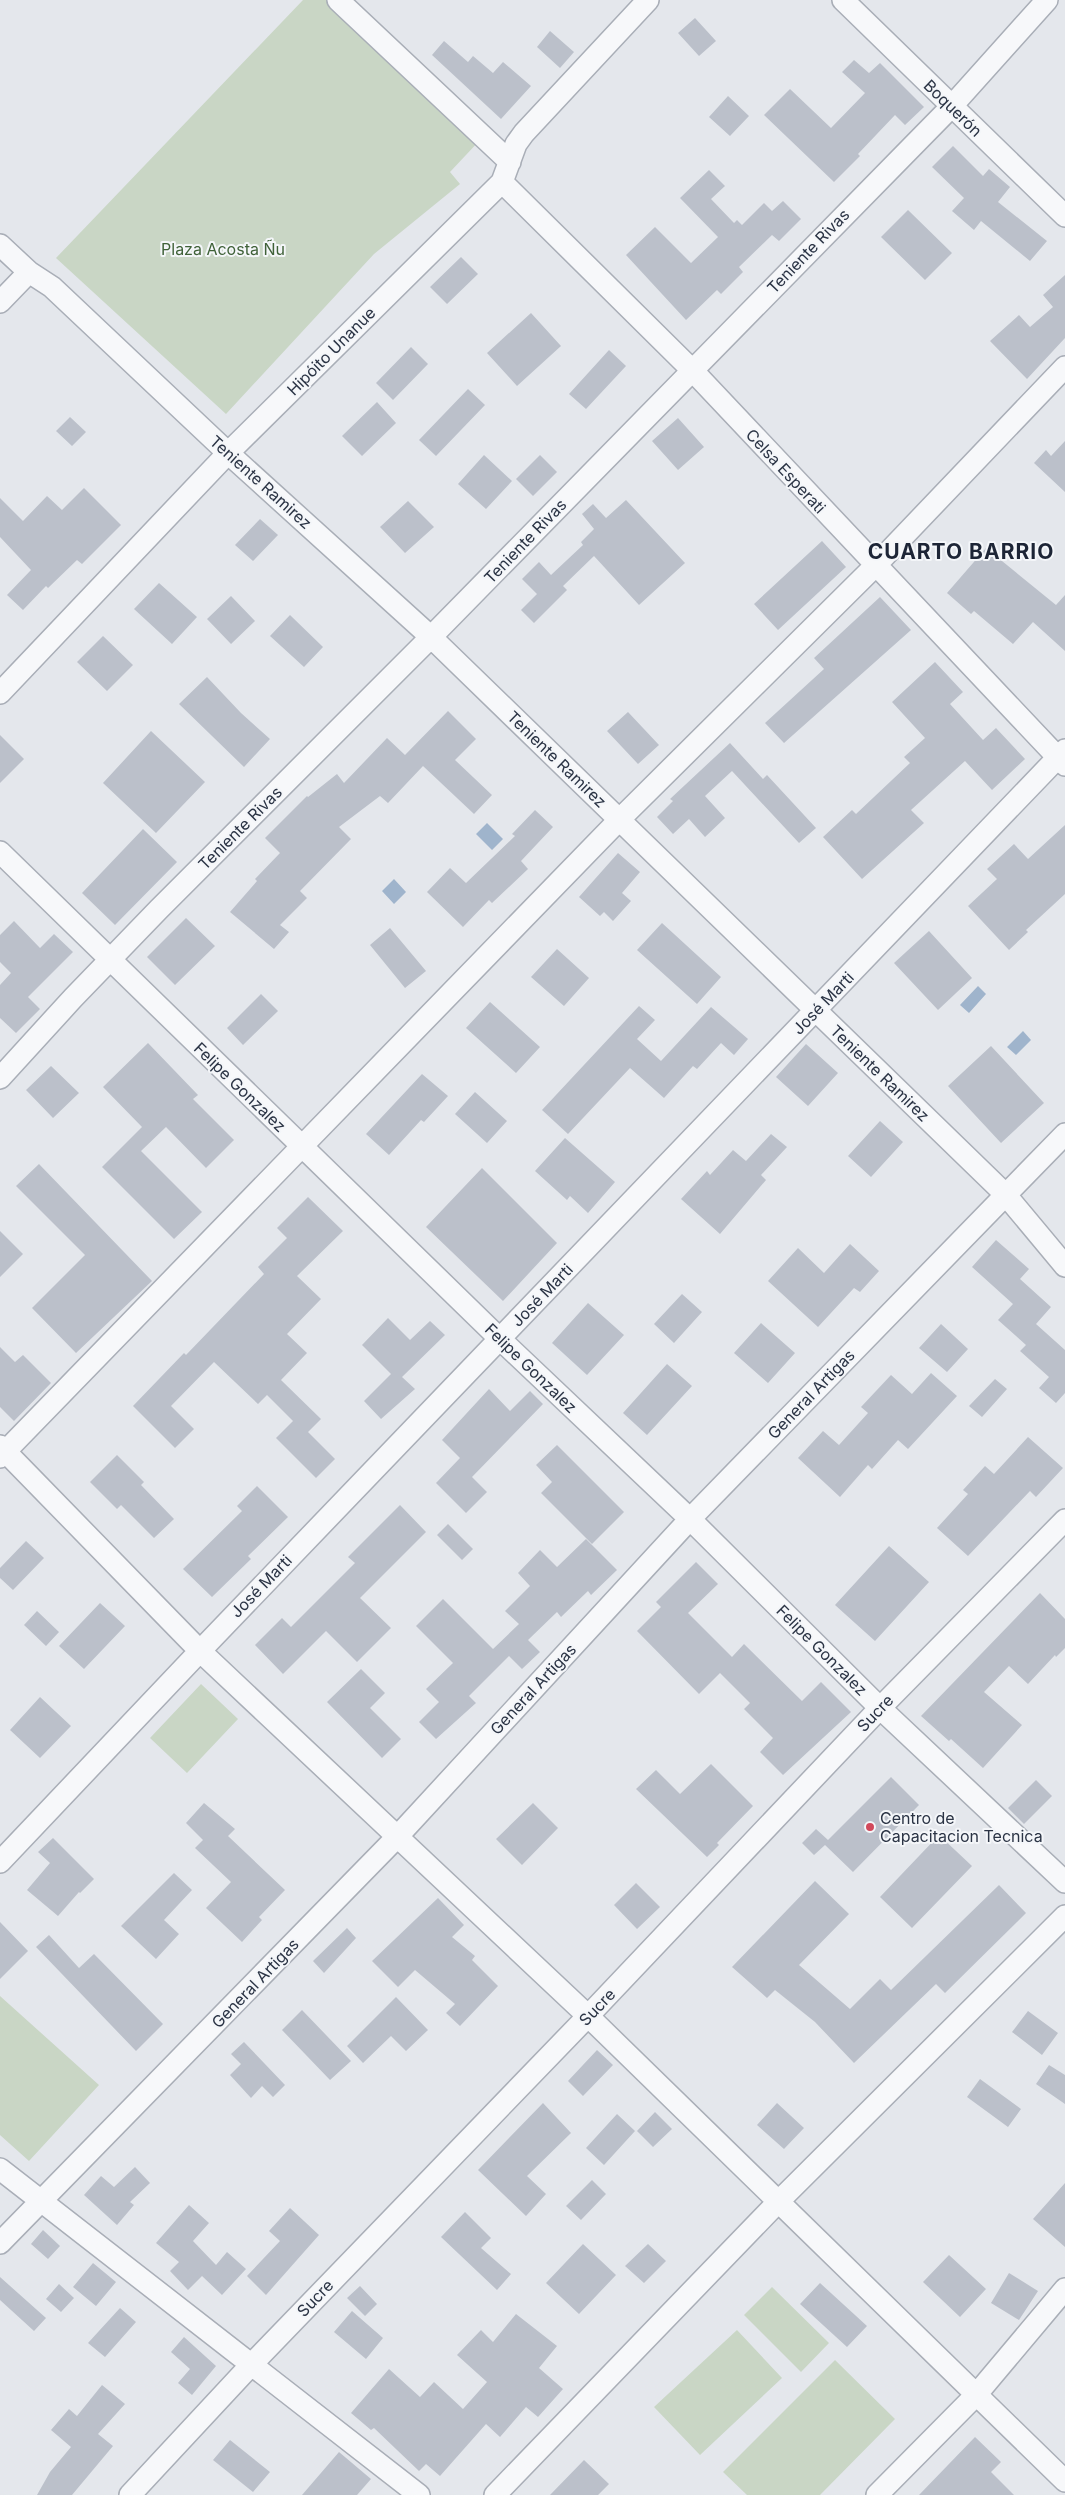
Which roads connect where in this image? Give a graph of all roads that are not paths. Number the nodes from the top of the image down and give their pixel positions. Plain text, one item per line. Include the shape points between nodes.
1 (338, 0) edge
2 (648, 0) edge
3 (843, 0) edge
4 (1046, 0) edge
5 (950, 107) junction
6 (510, 162) junction
7 (502, 182) junction
8 (1065, 216) edge
9 (0, 245) edge
10 (29, 272) junction
11 (0, 302) edge
12 (1065, 367) edge
13 (692, 370) junction
14 (228, 453) junction
15 (875, 566) junction
16 (431, 637) junction
17 (0, 693) edge
18 (1062, 757) edge
19 (620, 820) junction
20 (0, 852) edge
21 (110, 960) junction
22 (816, 1010) junction
23 (0, 1078) edge
24 (1065, 1134) edge
25 (301, 1146) junction
26 (1005, 1194) junction
27 (1065, 1266) edge
28 (500, 1339) junction
29 (2, 1451) edge
30 (690, 1519) junction
31 (1065, 1520) edge
32 (200, 1651) junction
33 (880, 1708) junction
34 (397, 1837) junction
35 (0, 1862) edge
36 (1065, 1882) edge
37 (1065, 1916) edge
38 (588, 2016) junction
39 (0, 2169) edge
40 (42, 2200) junction
41 (778, 2202) junction
42 (0, 2243) edge
43 (1065, 2290) edge
44 (250, 2366) junction
45 (976, 2395) junction
46 (1065, 2481) edge
47 (130, 2495) edge
48 (418, 2495) edge
49 (495, 2495) edge
50 (877, 2495) edge

1 - 6 street
2 - 6 street, Hipóito Unanue via 524,132
3 - 5 street, Boquerón
4 - 5 street, Teniente Rivas
5 - 8 street, Boquerón
5 - 13 street, Teniente Rivas
6 - 7 street, Hipóito Unanue
7 - 13 street, Celsa Esperati
7 - 14 street, Hipóito Unanue
9 - 10 street, Teniente Ramirez
10 - 11 street
10 - 14 street, Teniente Ramirez via 52,287
12 - 15 street
13 - 15 street, Celsa Esperati
13 - 16 street, Teniente Rivas
14 - 16 street, Teniente Ramirez
14 - 17 street, Hipóito Unanue
15 - 18 street, Celsa Esperati
15 - 19 street
16 - 19 street, Teniente Ramirez
16 - 21 street, Teniente Rivas
18 - 22 street, José Marti
19 - 22 street, Teniente Ramirez
19 - 25 street
20 - 21 street, Felipe Gonzalez
21 - 23 street, Teniente Rivas
21 - 25 street, Felipe Gonzalez
22 - 26 street, Teniente Ramirez
22 - 28 street, José Marti
24 - 26 street, General Artigas
25 - 28 street, Felipe Gonzalez
25 - 29 street
26 - 27 street, Teniente Ramirez
26 - 30 street, General Artigas
28 - 30 street, Felipe Gonzalez
28 - 32 street, José Marti
29 - 32 street
30 - 33 street, Felipe Gonzalez
30 - 34 street, General Artigas
31 - 33 street, Sucre
32 - 34 street
32 - 35 street, José Marti
33 - 36 street, Felipe Gonzalez
33 - 38 street, Sucre
34 - 38 street
34 - 40 street, General Artigas
37 - 41 street
38 - 41 street
38 - 44 street, Sucre
39 - 40 street
40 - 42 street, General Artigas
40 - 44 street
41 - 45 street
41 - 49 street
43 - 45 street
44 - 47 street, Sucre
44 - 48 street
45 - 46 street
45 - 50 street

